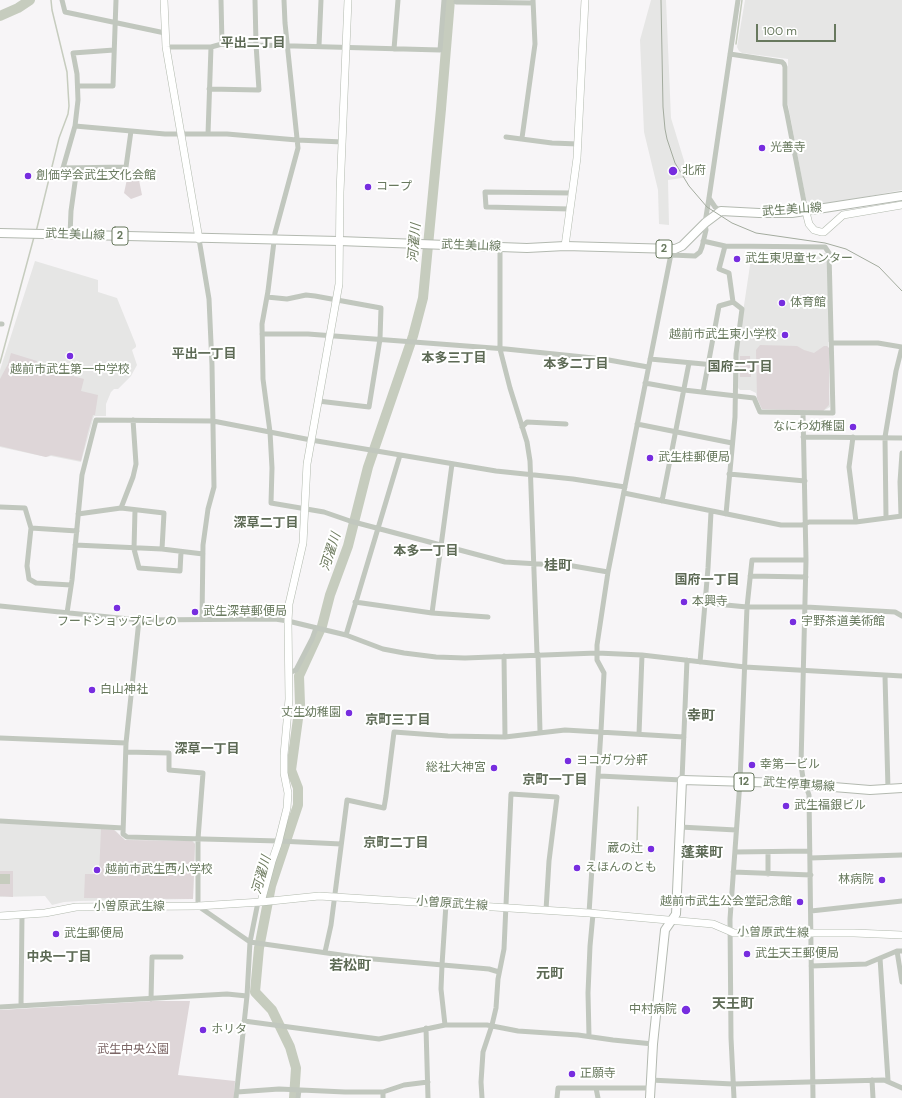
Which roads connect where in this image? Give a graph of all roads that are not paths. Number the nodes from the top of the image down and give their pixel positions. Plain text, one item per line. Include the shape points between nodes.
1 (62, 0) edge
2 (116, 0) edge
3 (164, 0) edge
4 (221, 0) edge
5 (255, 0) edge
6 (284, 0) edge
7 (321, 0) edge
8 (348, 0) edge
9 (398, 0) edge
10 (444, 0) edge
11 (585, 0) edge
12 (738, 0) edge
13 (489, 1) edge
14 (456, 2) dead end
15 (518, 2) edge
16 (533, 2) edge
17 (115, 23) junction
18 (165, 33) junction
19 (222, 44) junction
20 (256, 44) junction
21 (287, 45) junction
22 (319, 46) junction
23 (166, 47) junction
24 (211, 47) junction
25 (346, 47) junction
26 (394, 48) junction
27 (114, 50) junction
28 (730, 54) junction
29 (78, 86) junction
30 (209, 89) junction
31 (75, 126) junction
32 (131, 131) junction
33 (181, 134) junction
34 (208, 134) junction
35 (506, 137) dead end
36 (522, 138) junction
37 (297, 140) junction
38 (343, 142) junction
39 (578, 144) junction
40 (77, 168) junction
41 (572, 193) junction
42 (902, 196) edge
43 (710, 198) junction
44 (902, 205) edge
45 (570, 209) junction
46 (721, 211) junction
47 (809, 211) junction
48 (705, 223) junction
49 (0, 233) edge
50 (70, 235) junction
51 (199, 239) junction
52 (274, 240) junction
53 (339, 241) junction
54 (703, 241) junction
55 (565, 246) junction
56 (725, 246) junction
57 (500, 247) junction
58 (671, 252) junction
59 (267, 297) junction
60 (336, 299) junction
61 (733, 302) junction
62 (262, 334) junction
63 (330, 336) junction
64 (380, 339) junction
65 (832, 342) junction
66 (902, 347) edge
67 (500, 349) junction
68 (650, 359) junction
69 (689, 363) junction
70 (708, 364) junction
71 (648, 367) junction
72 (736, 367) junction
73 (646, 383) junction
74 (684, 390) junction
75 (703, 392) junction
76 (736, 396) junction
77 (318, 401) junction
78 (803, 413) junction
79 (133, 420) junction
80 (213, 421) junction
81 (566, 424) dead end
82 (637, 424) junction
83 (522, 427) junction
84 (270, 432) junction
85 (676, 432) junction
86 (803, 437) junction
87 (853, 437) junction
88 (885, 437) junction
89 (902, 438) edge
90 (311, 440) junction
91 (732, 443) junction
92 (902, 453) edge
93 (400, 455) junction
94 (452, 464) junction
95 (531, 474) junction
96 (729, 474) junction
97 (805, 481) junction
98 (625, 487) junction
99 (624, 493) junction
100 (662, 501) junction
101 (0, 507) edge
102 (121, 508) junction
103 (304, 509) junction
104 (135, 510) junction
105 (711, 512) junction
106 (78, 514) junction
107 (726, 514) junction
108 (901, 516) edge
109 (886, 518) junction
110 (856, 522) junction
111 (806, 523) junction
112 (31, 528) junction
113 (377, 528) junction
114 (76, 531) junction
115 (75, 545) junction
116 (442, 545) junction
117 (134, 549) junction
118 (162, 550) junction
119 (181, 552) junction
120 (203, 554) junction
121 (806, 560) junction
122 (534, 564) junction
123 (608, 572) junction
124 (750, 576) junction
125 (806, 577) junction
126 (71, 585) junction
127 (355, 602) junction
128 (705, 603) junction
129 (0, 606) edge
130 (747, 607) junction
131 (806, 607) junction
132 (432, 613) junction
133 (67, 614) junction
134 (902, 616) edge
135 (488, 617) dead end
136 (202, 619) junction
137 (139, 620) junction
138 (288, 621) junction
139 (316, 628) junction
140 (346, 635) junction
141 (597, 653) junction
142 (537, 654) junction
143 (642, 655) junction
144 (504, 656) junction
145 (687, 660) junction
146 (700, 662) junction
147 (745, 667) junction
148 (804, 671) junction
149 (289, 673) junction
150 (885, 676) junction
151 (902, 676) edge
152 (602, 731) junction
153 (540, 732) junction
154 (639, 734) junction
155 (505, 737) junction
156 (684, 737) junction
157 (0, 738) edge
158 (126, 743) junction
159 (126, 752) junction
160 (598, 776) junction
161 (682, 780) junction
162 (740, 781) junction
163 (806, 785) junction
164 (902, 788) edge
165 (888, 789) junction
166 (0, 821) edge
167 (680, 827) junction
168 (123, 828) junction
169 (736, 830) junction
170 (198, 839) junction
171 (279, 840) junction
172 (341, 844) junction
173 (810, 851) junction
174 (735, 852) junction
175 (768, 852) junction
176 (902, 855) edge
177 (810, 858) junction
178 (733, 872) junction
179 (768, 874) junction
180 (811, 875) junction
181 (334, 897) junction
182 (902, 900) edge
183 (263, 902) junction
184 (446, 904) junction
185 (198, 906) junction
186 (506, 908) junction
187 (546, 910) junction
188 (811, 911) junction
189 (591, 913) junction
190 (22, 915) junction
191 (0, 916) edge
192 (672, 921) junction
193 (730, 932) junction
194 (811, 933) junction
195 (902, 935) edge
196 (250, 942) junction
197 (899, 951) edge
198 (325, 952) junction
199 (181, 957) dead end
200 (880, 958) junction
201 (442, 965) junction
202 (811, 966) junction
203 (499, 972) junction
204 (902, 982) edge
205 (247, 996) junction
206 (151, 999) junction
207 (21, 1006) junction
208 (0, 1007) edge
209 (244, 1021) junction
210 (445, 1025) junction
211 (492, 1026) junction
212 (426, 1028) junction
213 (589, 1036) junction
214 (654, 1044) junction
215 (872, 1080) junction
216 (888, 1080) junction
217 (428, 1082) junction
218 (813, 1082) junction
219 (650, 1084) junction
220 (733, 1084) junction
221 (596, 1088) junction
222 (902, 1088) edge
223 (299, 1090) junction
224 (237, 1092) junction
225 (383, 1092) junction
226 (345, 1095) edge
227 (236, 1098) edge
228 (298, 1098) edge
229 (383, 1098) edge
230 (428, 1098) edge
231 (482, 1098) edge
232 (558, 1098) edge
233 (598, 1098) edge
234 (650, 1098) edge
235 (734, 1098) edge
236 (813, 1098) edge
237 (873, 1098) edge

1 - 17 street via 65,12
2 - 17 street
3 - 18 street
4 - 19 street
5 - 20 street
6 - 21 street
7 - 22 street
8 - 25 street
9 - 26 street
10 - 26 street via 440,50
11 - 39 street
12 - 28 street
13 - 14 street
13 - 15 street
15 - 16 street
16 - 36 street via 534,44
17 - 18 street
17 - 27 street
18 - 23 street
19 - 20 street
19 - 24 street
20 - 21 street
20 - 30 street via 259,90
21 - 22 street
21 - 37 street
22 - 25 street
23 - 24 street
23 - 33 street
24 - 30 street
25 - 26 street
25 - 38 street
27 - 29 street via 113,86
27 - 29 street via 73,53
28 - 43 street
28 - 47 street via 784,64 785,105
29 - 31 street
30 - 34 street
31 - 32 street
31 - 40 street via 63,168
32 - 33 street
32 - 40 street via 126,166
33 - 34 street
33 - 51 street
34 - 37 street
35 - 36 street
36 - 39 street
37 - 38 street
37 - 52 street via 298,151
38 - 53 street
39 - 41 street
40 - 50 street
41 - 45 street
41 - 45 street via 486,192 486,207
42 - 47 main road, 武生美山線
43 - 46 street
43 - 48 street
44 - 47 street via 843,216 824,232 817,231 809,224
45 - 55 street
46 - 47 main road, 武生美山線
46 - 48 main road, 2
48 - 54 street
48 - 58 main road, 2 via 682,246
49 - 50 main road, 武生美山線 / 2
50 - 51 main road, 武生美山線 / 2
51 - 52 main road, 武生美山線 / 2
51 - 80 street via 209,299
52 - 53 main road, 武生美山線 / 2
52 - 59 street
53 - 57 main road, 武生美山線 / 2
53 - 60 street via 339,284
54 - 56 street
54 - 58 street via 700,252 695,256
55 - 57 main road, 武生美山線 / 2
55 - 58 main road, 武生美山線 / 2
56 - 61 street via 719,268 729,272
56 - 65 street via 825,248 829,253
57 - 67 street
58 - 68 street
59 - 60 street via 287,299 306,295
59 - 62 street
60 - 63 street
60 - 64 street via 381,308
61 - 70 street via 719,306
61 - 72 street via 742,310
62 - 63 street
62 - 84 street via 263,379
63 - 64 street
63 - 77 street
64 - 67 street
64 - 77 street via 368,407
65 - 66 street via 878,343
65 - 78 street via 833,413
66 - 88 street
67 - 71 street via 603,359
67 - 83 street
68 - 69 street
68 - 71 street
69 - 70 street
69 - 74 street
70 - 72 street
70 - 75 street
71 - 73 street
72 - 76 street
73 - 74 street
73 - 82 street
74 - 75 street
74 - 85 street
75 - 76 street
76 - 78 street via 754,398 760,412
76 - 91 street
77 - 90 street
78 - 86 street
79 - 80 street
79 - 102 street via 136,464
79 - 106 street via 96,420 82,475
80 - 84 street
80 - 120 street via 214,487 208,509
81 - 83 street via 527,422
82 - 85 street
82 - 98 street
83 - 95 street
84 - 90 street
84 - 103 street via 271,503
85 - 91 street
85 - 100 street
86 - 87 street
86 - 97 street
87 - 88 street
87 - 110 street via 849,467
88 - 89 street
88 - 109 street
90 - 93 street
90 - 103 street
91 - 96 street
92 - 108 street
93 - 94 street
93 - 113 street
94 - 95 street
94 - 116 street
95 - 98 street
95 - 122 street
96 - 97 street
96 - 107 street
97 - 111 street
98 - 99 street
99 - 100 street
99 - 123 street
100 - 105 street
101 - 112 street via 25,508
102 - 104 street
102 - 106 street
103 - 113 street via 324,512 350,522
103 - 138 street via 303,543 289,604
104 - 117 street
104 - 118 street via 164,513
105 - 107 street
105 - 128 street
106 - 114 street
107 - 111 street via 781,525
108 - 109 street
109 - 110 street
110 - 111 street
111 - 121 street
112 - 114 street
112 - 126 street via 27,566 29,579 36,583
113 - 116 street
113 - 127 street
114 - 115 street
115 - 117 street
115 - 126 street
116 - 122 street via 505,562
116 - 132 street
117 - 118 street
117 - 119 street via 139,568 180,571
118 - 119 street
119 - 120 street
120 - 136 street
121 - 124 street via 752,560
121 - 125 street
122 - 123 street via 573,566
122 - 142 street
123 - 141 street
124 - 125 street
124 - 130 street
125 - 131 street
126 - 133 street
127 - 132 street
127 - 140 street
128 - 130 street
128 - 146 street
129 - 133 street
130 - 131 street
130 - 147 street
131 - 134 street via 895,612
131 - 148 street
132 - 135 street
133 - 137 street
136 - 137 street
136 - 138 street
137 - 158 street
138 - 139 street
138 - 149 street
139 - 140 street
139 - 149 street via 296,670
140 - 144 street via 384,649 412,654 450,658
141 - 142 street
141 - 143 street
141 - 152 street via 597,660 604,673
142 - 144 street
142 - 153 street
143 - 145 street
143 - 154 street
144 - 155 street
145 - 146 street
145 - 156 street
146 - 147 street
147 - 148 street
147 - 162 street
148 - 150 street
148 - 163 street via 801,765
149 - 171 street via 284,755 288,793
150 - 151 street
150 - 165 street
152 - 153 street
152 - 154 street
152 - 160 street
153 - 155 street
154 - 156 street
155 - 172 street via 394,732 384,808 347,800
156 - 161 street
157 - 158 street
158 - 159 street
159 - 168 street
159 - 170 street via 169,753 169,770 203,773
160 - 161 street
160 - 189 street
161 - 162 main road, 武生停車場線 / 12
161 - 167 main road
162 - 163 main road, 武生停車場線 / 12
162 - 169 street
163 - 165 main road, 武生停車場線 / 12
163 - 173 street via 810,794
164 - 165 main road, 武生停車場線 / 12
166 - 168 street
167 - 169 street
167 - 192 main road via 676,914
168 - 170 street via 123,834 127,837
169 - 174 street
170 - 171 street
170 - 185 street
171 - 172 street
171 - 183 street
172 - 181 street
173 - 175 street
173 - 177 street
174 - 175 street
174 - 178 street
175 - 179 street
176 - 177 street
177 - 180 street
178 - 179 street
178 - 193 street
179 - 180 street
180 - 188 street
181 - 183 street, 小曽原武生線 via 306,896
181 - 184 street, 小曽原武生線
181 - 198 street
182 - 188 street
183 - 185 street, 小曽原武生線
183 - 196 street
184 - 186 street, 小曽原武生線
184 - 201 street
185 - 190 street, 小曽原武生線 via 76,907
185 - 196 street
186 - 187 street, 小曽原武生線
186 - 187 street via 511,794 557,797
186 - 203 street via 504,949
187 - 189 street, 小曽原武生線
188 - 194 street
189 - 192 street, 小曽原武生線
189 - 213 street
190 - 191 street, 小曽原武生線
190 - 207 street
192 - 193 street, 小曽原武生線 via 716,924
192 - 214 main road via 665,930
193 - 194 street, 小曽原武生線
193 - 220 street
194 - 195 street, 小曽原武生線
194 - 202 street
196 - 198 street
196 - 205 street
197 - 200 street
197 - 204 street
198 - 201 street
199 - 206 street via 152,956
200 - 202 street via 866,964
200 - 216 street
201 - 203 street
201 - 210 street via 441,995
202 - 218 street
203 - 211 street
205 - 206 street via 227,994
205 - 209 street
206 - 207 street
207 - 208 street
209 - 212 street via 379,1039
209 - 224 street
210 - 211 street
210 - 212 street
211 - 213 street via 518,1032
211 - 231 street via 483,1052
212 - 217 street
213 - 214 street
214 - 219 main road
215 - 216 street
215 - 218 street
215 - 237 street
216 - 222 street
217 - 225 street via 404,1085
217 - 230 street
218 - 220 street
218 - 236 street
219 - 220 street
219 - 221 street
219 - 234 main road
220 - 235 street
221 - 232 street via 558,1088
221 - 233 street
223 - 224 street
223 - 226 street
223 - 228 street
224 - 227 street
225 - 226 street
225 - 229 street

